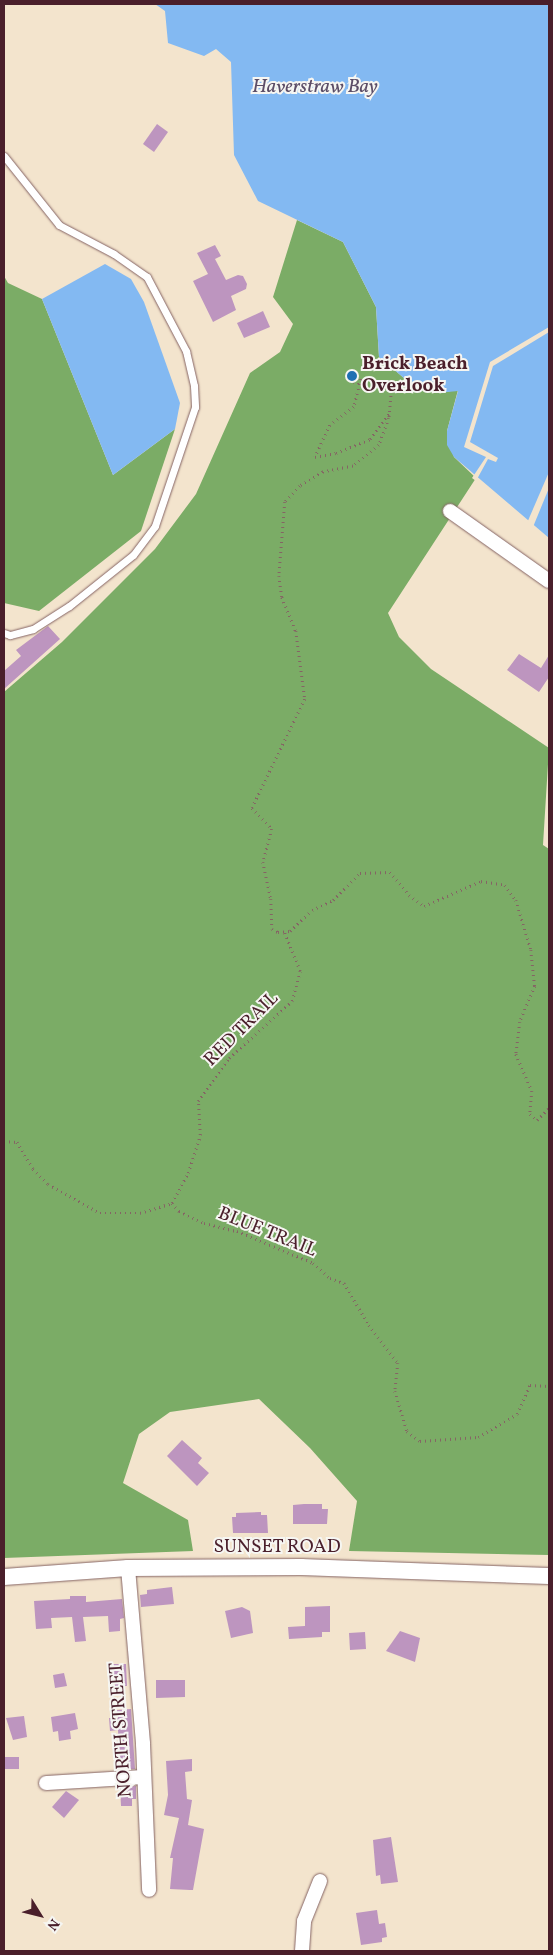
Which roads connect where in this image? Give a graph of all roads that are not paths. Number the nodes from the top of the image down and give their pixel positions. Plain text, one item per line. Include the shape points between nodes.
1 (4, 156) edge
2 (450, 512) dead end
3 (549, 582) edge
4 (4, 633) edge
5 (128, 1568) junction
6 (549, 1576) edge
7 (4, 1577) edge
8 (144, 1777) junction
9 (46, 1784) dead end
10 (320, 1881) dead end
11 (149, 1890) dead end
12 (302, 1951) edge

1 - 4 lane via 59,225 114,254 147,277 186,352 195,407 155,526 133,555 69,606 33,629 10,635
2 - 3 street
5 - 6 street, SUNSET ROAD via 300,1567
5 - 7 street, SUNSET ROAD
5 - 8 street, NORTH STREET
8 - 9 street
8 - 11 street, NORTH STREET
10 - 12 street via 304,1921

